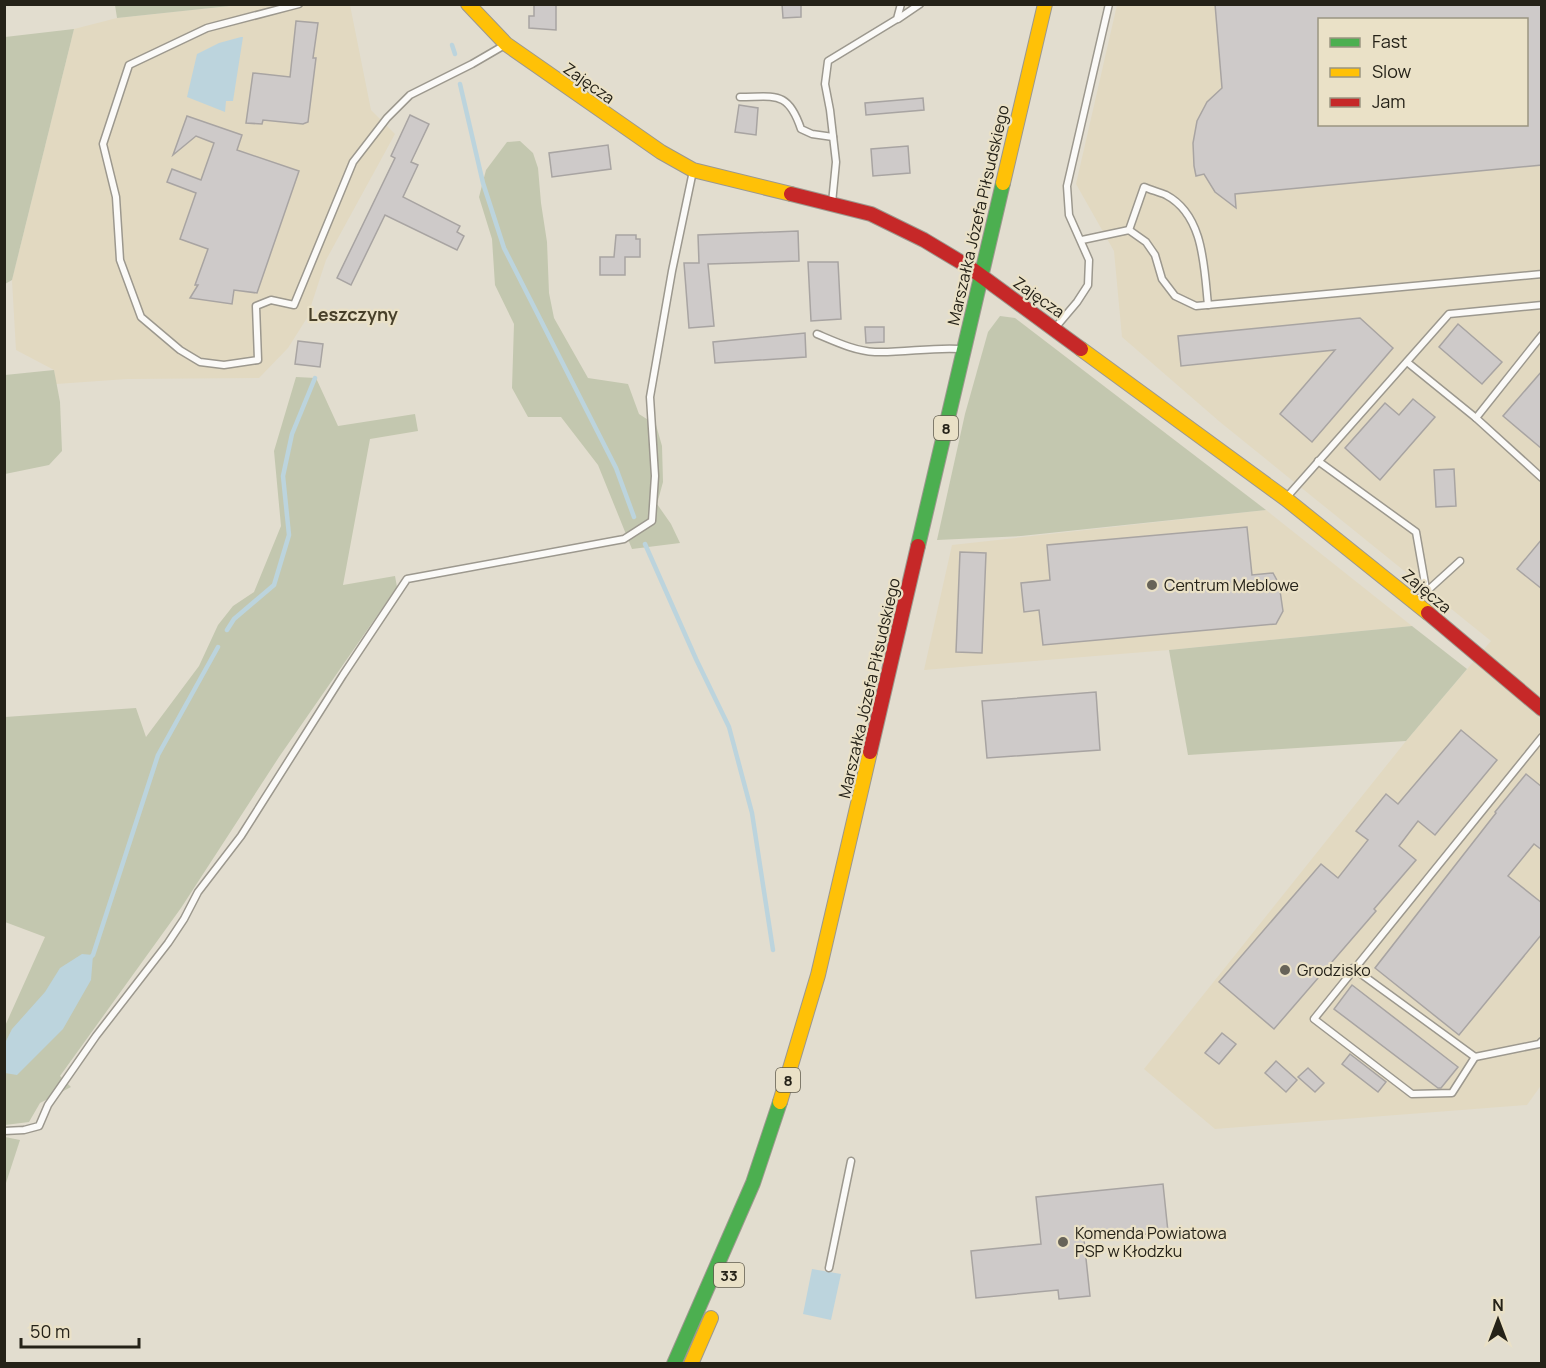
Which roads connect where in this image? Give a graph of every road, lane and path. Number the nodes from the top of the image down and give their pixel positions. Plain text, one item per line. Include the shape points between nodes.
1 (299, 4) edge
2 (468, 4) edge
3 (901, 4) edge
4 (920, 4) edge
5 (1045, 4) edge
6 (1109, 4) edge
7 (897, 19) junction
8 (506, 44) junction
9 (740, 97) dead end
10 (833, 137) junction
11 (693, 170) junction
12 (832, 204) junction
13 (1130, 230) junction
14 (1082, 240) junction
15 (1542, 274) edge
16 (982, 277) junction
17 (1208, 305) junction
18 (1542, 305) edge
19 (1055, 328) junction
20 (817, 334) dead end
21 (1542, 335) edge
22 (964, 349) junction
23 (1407, 362) junction
24 (1476, 418) junction
25 (1318, 461) junction
26 (1542, 478) edge
27 (1286, 499) junction
28 (1460, 561) dead end
29 (1426, 589) junction
30 (1415, 602) junction
31 (1542, 709) edge
32 (1542, 737) edge
33 (1353, 968) junction
34 (1542, 1041) edge
35 (1474, 1057) junction
36 (4, 1131) edge
37 (851, 1161) dead end
38 (753, 1183) junction
39 (737, 1254) dead end
40 (829, 1268) dead end
41 (716, 1305) dead end
42 (674, 1364) edge
43 (691, 1364) edge

1 - 8 lane via 207,28 129,65 103,144 116,197 120,260 141,317 200,362 224,365 258,360 256,306 271,300 294,305 353,162 410,95
2 - 8 main road, Zajęcza
3 - 7 lane
4 - 7 lane
5 - 16 main road, Marszałka Józefa Piłsudskiego / 8
6 - 14 lane via 1066,186 1069,215
7 - 10 lane via 828,61 825,84
8 - 11 main road, Zajęcza via 660,153
9 - 10 lane via 783,99 801,129
10 - 12 lane via 836,162
11 - 12 main road, Zajęcza
11 - 36 lane via 650,397 655,476 652,521 624,539 407,579 241,836 198,892 168,943 96,1036 48,1105 39,1126
12 - 16 main road, Zajęcza via 871,214 924,240
13 - 14 lane
13 - 17 lane via 1155,255 1162,279 1175,296 1196,306
13 - 17 lane via 1144,187 1167,196 1186,212 1198,236
14 - 19 lane via 1089,260 1088,285
15 - 17 lane
16 - 19 main road, Zajęcza
16 - 22 main road, Marszałka Józefa Piłsudskiego / 8
18 - 23 lane via 1449,314
19 - 27 main road, Zajęcza
20 - 22 lane via 875,352
21 - 24 lane
22 - 38 main road, Marszałka Józefa Piłsudskiego / 8 via 818,975
23 - 24 lane
23 - 25 lane
24 - 26 lane
25 - 27 lane
25 - 29 lane via 1416,532
27 - 30 main road, Zajęcza
28 - 29 lane
29 - 30 lane
30 - 31 main road, Zajęcza
32 - 33 lane
33 - 35 lane
33 - 35 lane via 1314,1019 1412,1094 1452,1093
34 - 35 lane
37 - 40 lane
38 - 39 main road, 33 via 750,1213
38 - 42 main road, Marszałka Józefa Piłsudskiego / 8
41 - 43 main road, 33

